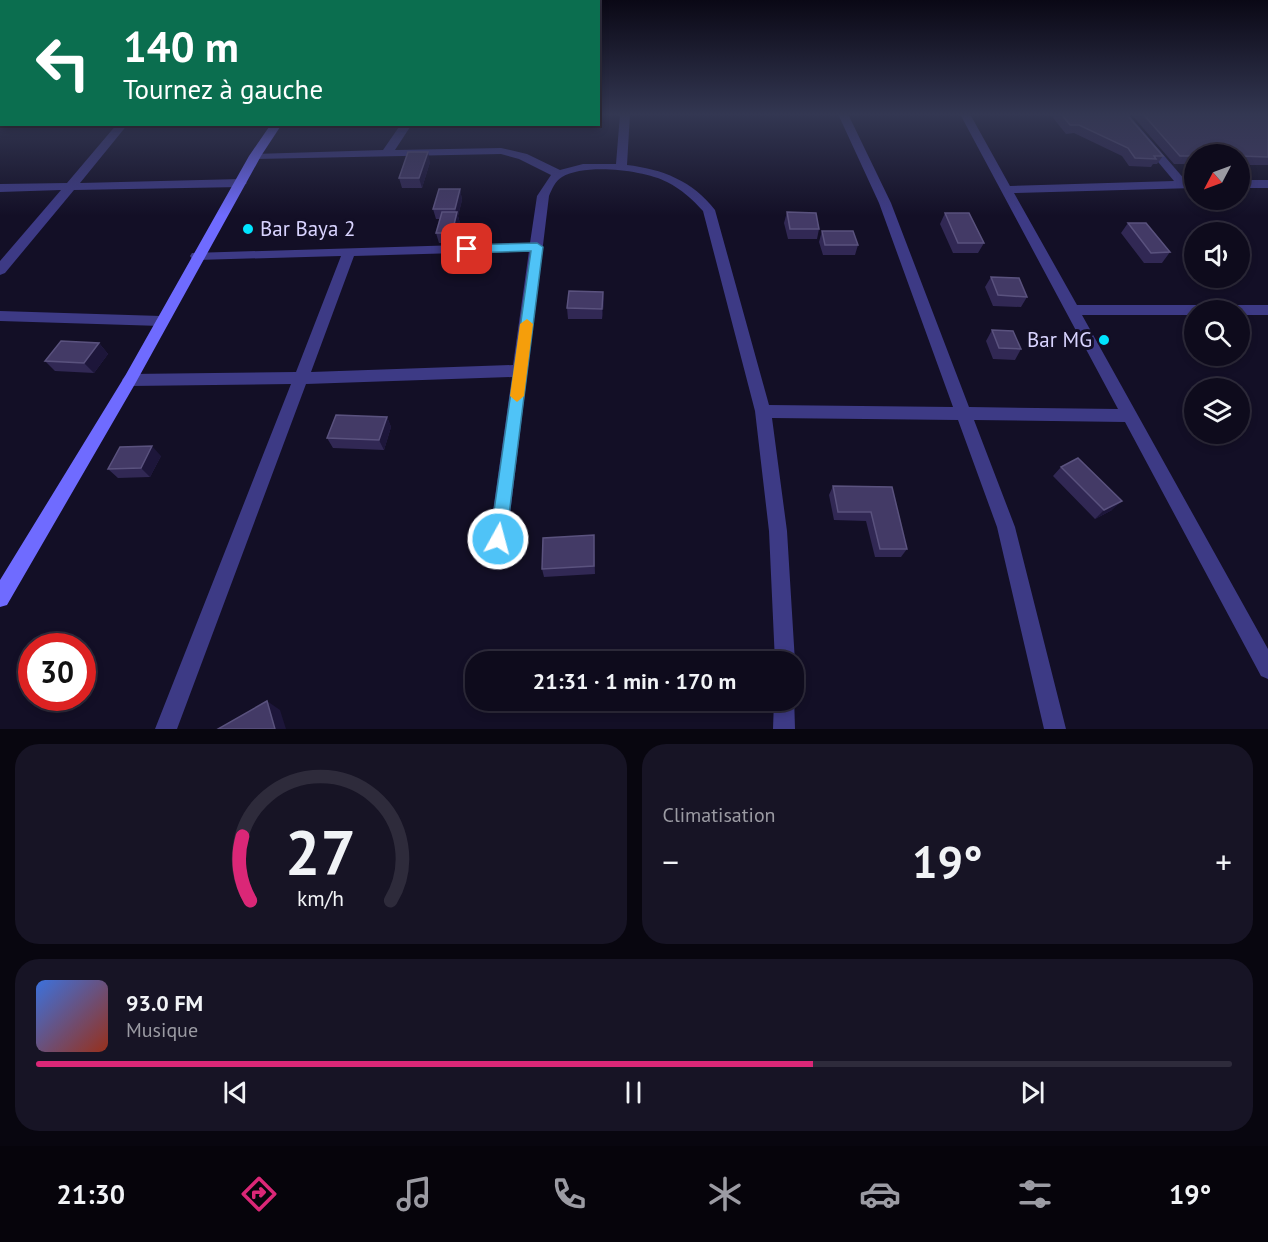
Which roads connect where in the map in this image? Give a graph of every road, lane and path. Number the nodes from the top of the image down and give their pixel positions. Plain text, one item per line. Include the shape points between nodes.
1 (103, 148) edge
2 (260, 148) edge
3 (390, 148) edge
4 (622, 148) edge
5 (859, 148) edge
6 (983, 148) edge
7 (1155, 148) edge
8 (387, 153) junction
9 (255, 156) junction
10 (621, 167) junction
11 (559, 174) junction
12 (1184, 180) edge
13 (241, 183) junction
14 (1184, 184) edge
15 (1250, 184) edge
16 (1268, 184) edge
17 (71, 186) junction
18 (0, 188) edge
19 (1006, 190) junction
20 (537, 247) junction
21 (349, 253) junction
22 (197, 256) junction
23 (0, 270) edge
24 (1072, 310) junction
25 (1268, 310) edge
26 (0, 316) edge
27 (161, 321) junction
28 (520, 371) junction
29 (300, 378) junction
30 (129, 380) junction
31 (763, 411) junction
32 (963, 415) junction
33 (1130, 416) junction
34 (498, 539) dead end
35 (0, 598) edge
36 (784, 651) edge
37 (1268, 669) edge
38 (785, 711) edge
39 (166, 729) edge
40 (784, 729) edge
41 (1055, 729) edge

1 - 17 street
2 - 9 street
3 - 8 street
4 - 10 street
5 - 32 street via 885,203
6 - 19 street
7 - 12 street
8 - 9 street
8 - 11 street via 501,151 523,156
9 - 13 street
10 - 11 street
10 - 31 street via 668,178 686,188 709,210
11 - 20 street via 543,196
13 - 17 street
13 - 22 street
14 - 19 street
15 - 16 street
17 - 18 street
17 - 23 street
19 - 24 street
20 - 21 street
20 - 28 street
21 - 22 street
21 - 29 street
22 - 27 street
24 - 25 street
24 - 33 street
26 - 27 street
27 - 30 street
28 - 29 street
28 - 34 street
29 - 30 street
29 - 39 street
30 - 35 street
31 - 32 street
31 - 36 street via 778,531
32 - 33 street
32 - 41 street via 1006,526
33 - 37 street
38 - 40 street

